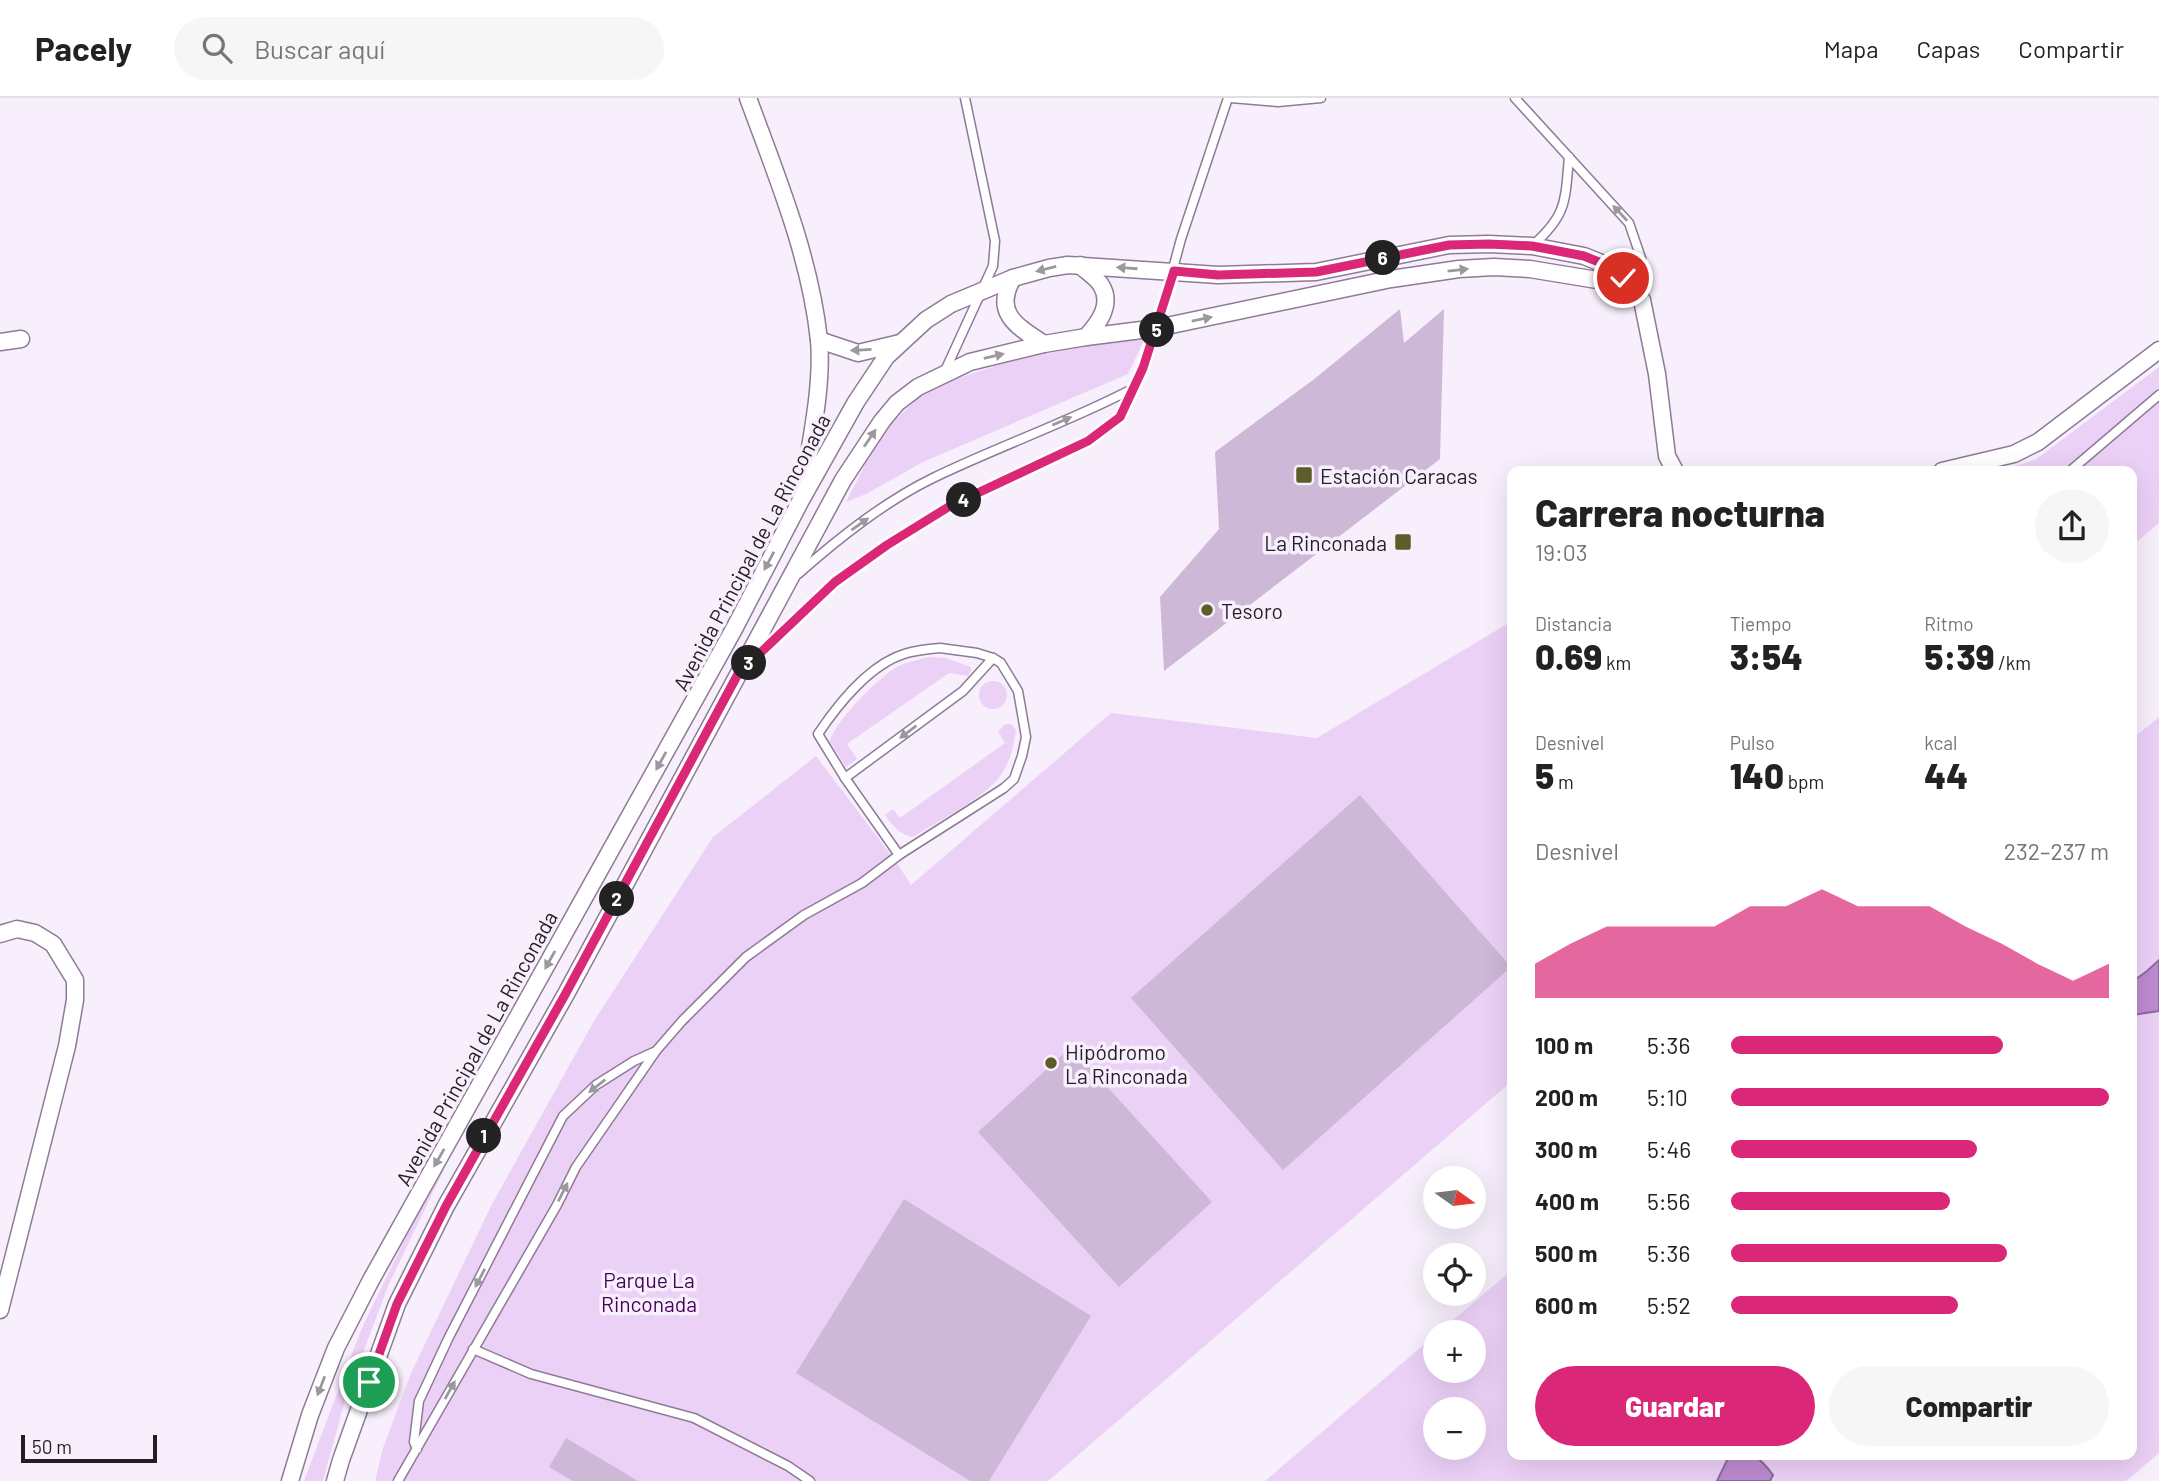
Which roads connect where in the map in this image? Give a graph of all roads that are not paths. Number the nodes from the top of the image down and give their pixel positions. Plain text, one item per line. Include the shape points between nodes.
1 (748, 98) edge
2 (965, 98) edge
3 (1230, 98) edge
4 (1321, 98) edge
5 (1515, 98) edge
6 (1569, 157) junction
7 (1532, 246) junction
8 (1080, 265) junction
9 (1174, 271) junction
10 (1013, 278) junction
11 (983, 290) junction
12 (1642, 300) junction
13 (1157, 328) junction
14 (1086, 337) junction
15 (22, 339) dead end
16 (819, 340) junction
17 (0, 342) edge
18 (904, 342) junction
19 (1044, 345) junction
20 (2159, 350) edge
21 (944, 373) junction
22 (1134, 388) junction
23 (2159, 395) edge
24 (1672, 466) edge
25 (1963, 466) edge
26 (2076, 466) edge
27 (801, 500) junction
28 (788, 583) junction
29 (993, 658) junction
30 (738, 674) junction
31 (845, 778) junction
32 (899, 855) junction
33 (0, 934) edge
34 (656, 1051) junction
35 (0, 1310) edge
36 (473, 1349) junction
37 (417, 1449) junction
38 (290, 1481) edge
39 (335, 1481) edge
40 (398, 1481) edge
41 (810, 1481) edge

1 - 16 street via 803,254
2 - 11 lane via 995,241 993,266
3 - 4 lane via 1278,102
3 - 9 lane
5 - 6 lane
6 - 7 lane via 1565,205 1550,230
12 -> 6 lane via 1641,258 1629,223
7 - 9 street, Avenida Principal de La Rinconada via 1449,245 1316,272 1218,275
7 - 12 street, Avenida Principal de La Rinconada via 1604,264
9 -> 8 street, Avenida Principal de La Rinconada
8 -> 10 street, Avenida Principal de La Rinconada
8 - 14 street via 1101,284 1105,295 1099,322
9 - 13 lane
10 - 11 street, Avenida Principal de La Rinconada
10 - 19 street via 1005,305 1011,318
11 - 18 street, Avenida Principal de La Rinconada via 926,320
11 - 21 lane
13 -> 12 street via 1459,269 1494,267 1603,281
12 - 24 street
13 - 14 street
13 - 22 lane
14 - 19 street
15 - 17 street
18 -> 16 street via 858,353
16 - 27 street via 814,421
18 - 27 street, Avenida Principal de La Rinconada via 886,357 856,402
21 -> 19 street via 970,362
20 - 25 street via 2038,442 2014,454
28 -> 21 street via 843,480 882,421 897,403
28 -> 22 lane via 834,542 931,479
22 - 30 lane via 1120,417 1088,441 950,506 835,582
23 - 26 lane
27 -> 38 street, Avenida Principal de La Rinconada via 734,629 371,1280 336,1349
28 - 30 street
29 -> 31 lane via 963,691
29 - 31 lane via 948,649 906,653 862,682 832,712 818,734
29 - 32 lane via 1018,691 1026,737 1014,779
30 - 39 street via 446,1206 397,1304
31 - 32 lane
32 - 34 lane via 747,957
33 - 35 street via 17,929 35,933 52,944 75,979 67,1046
36 -> 34 lane via 576,1167
34 -> 37 lane via 596,1085 564,1116 419,1401
37 -> 36 lane
36 - 41 lane via 531,1374 694,1418
37 - 40 lane

